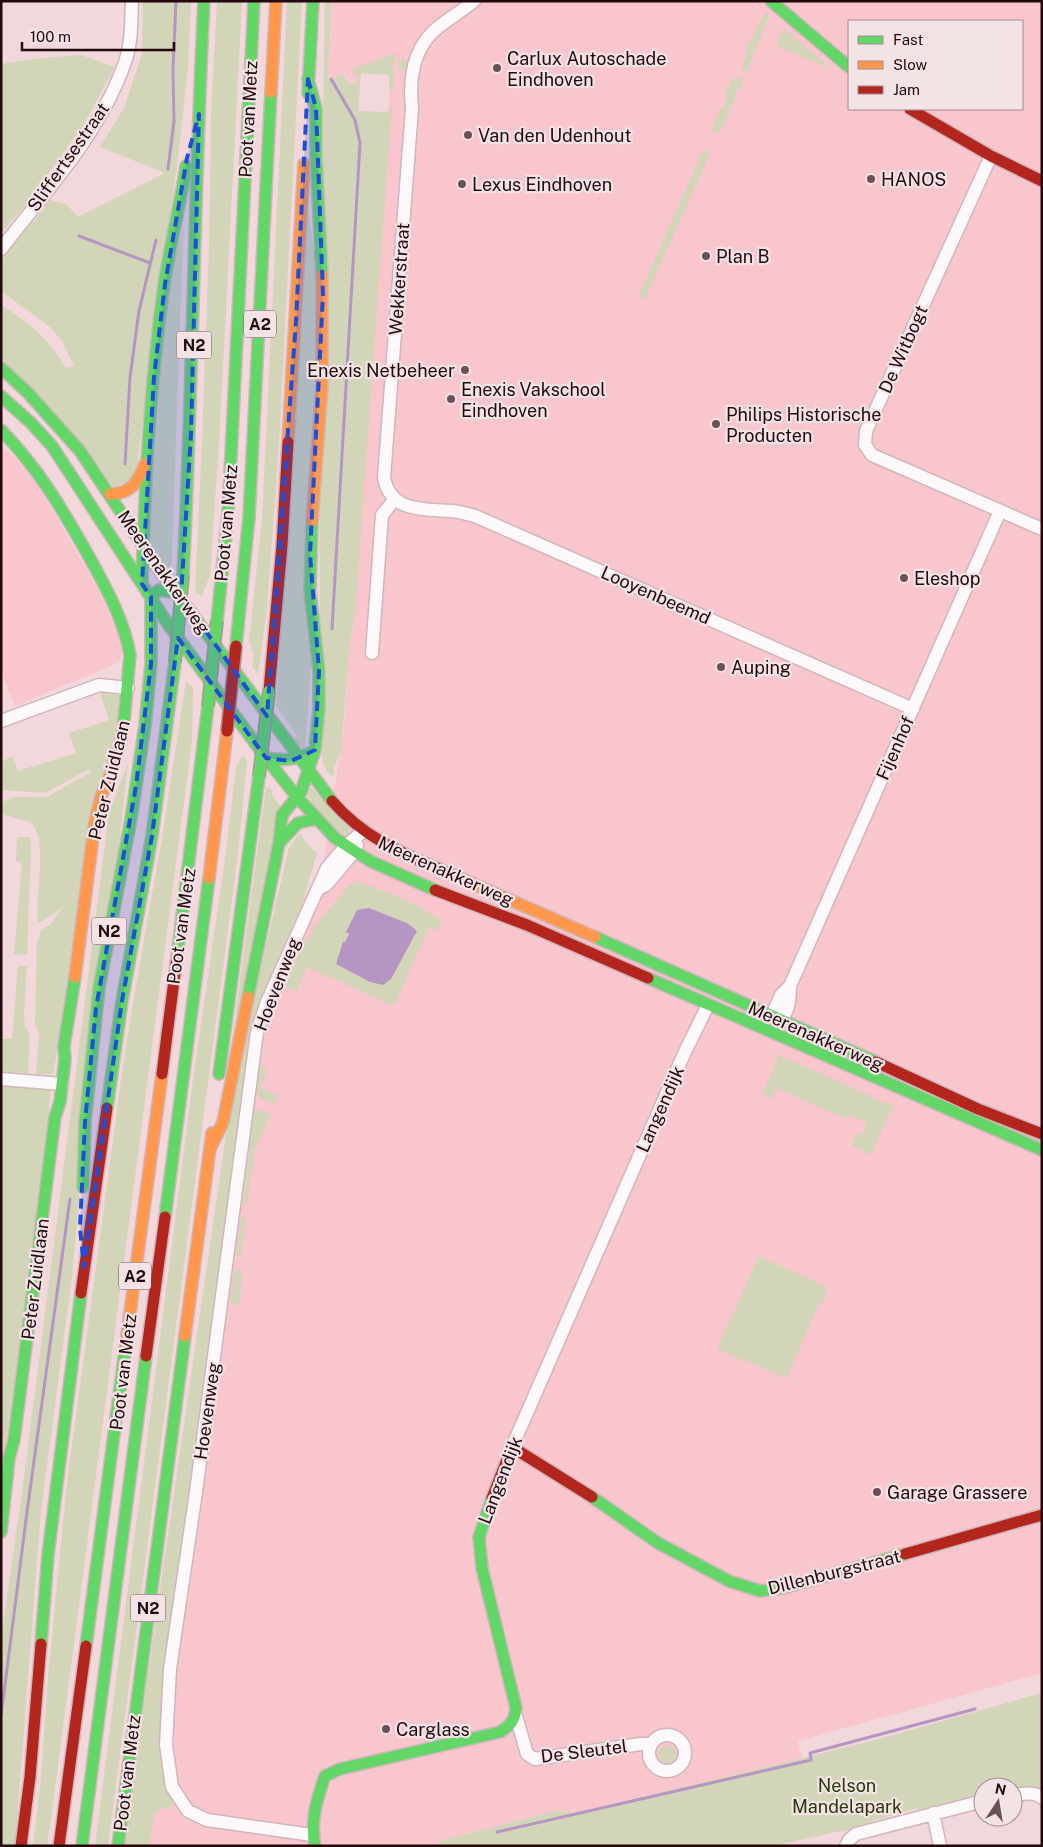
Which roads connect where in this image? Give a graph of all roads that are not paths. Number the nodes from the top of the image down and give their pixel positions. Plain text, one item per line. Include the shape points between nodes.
1 (132, 1) edge
2 (204, 1) edge
3 (254, 1) edge
4 (276, 1) edge
5 (313, 1) edge
6 (474, 1) edge
7 (771, 1) edge
8 (848, 66) edge
9 (308, 79) junction
10 (912, 110) edge
11 (199, 114) junction
12 (991, 156) junction
13 (1042, 181) edge
14 (1, 249) edge
15 (1, 368) edge
16 (1, 396) edge
17 (1, 430) edge
18 (148, 456) junction
19 (110, 494) junction
20 (395, 499) junction
21 (1000, 511) junction
22 (1042, 529) edge
23 (144, 547) junction
24 (142, 584) junction
25 (178, 593) junction
26 (151, 597) junction
27 (372, 653) dead end
28 (128, 688) junction
29 (913, 709) junction
30 (1, 721) edge
31 (315, 750) junction
32 (266, 758) junction
33 (299, 759) junction
34 (309, 772) junction
35 (297, 797) junction
36 (316, 819) junction
37 (363, 831) junction
38 (279, 843) junction
39 (350, 849) junction
40 (708, 1005) junction
41 (777, 1017) junction
42 (1, 1078) edge
43 (58, 1083) junction
44 (218, 1083) dead end
45 (216, 1102) dead end
46 (1042, 1134) edge
47 (210, 1149) junction
48 (1042, 1150) edge
49 (82, 1197) dead end
50 (81, 1212) dead end
51 (84, 1267) junction
52 (512, 1447) junction
53 (6, 1490) edge
54 (1042, 1515) edge
55 (1, 1532) edge
56 (1, 1540) edge
57 (516, 1716) junction
58 (651, 1744) dead end
59 (1023, 1793) edge
60 (1042, 1798) edge
61 (973, 1803) edge
62 (933, 1813) junction
63 (314, 1841) edge
64 (21, 1846) edge
65 (60, 1846) edge
66 (82, 1846) edge
67 (118, 1846) edge
68 (846, 1846) edge
69 (940, 1846) edge

1 - 14 street, Sliffertsestraat via 126,61 110,98 88,135
2 - 11 main road, N2
3 - 65 main road, Poot van Metz / A2, bridge via 230,488 218,621 192,844
4 - 66 main road, Poot van Metz / A2, bridge via 250,517 213,848
5 - 9 main road
6 - 20 street, Wekkerstraat via 432,33 416,61 411,79 412,108 384,478
7 - 8 main road
9 - 31 main road via 316,108 323,294 322,385 310,554 310,591 319,671
9 - 44 main road, bridge via 296,330 269,691
10 - 12 main road
11 - 18 main road, N2 via 187,158 165,284
11 - 51 main road, N2, bridge via 191,434 175,662 152,836 122,1001
12 - 13 main road
12 - 21 street, De Witbogt via 866,431 865,445 872,455
15 - 19 main road, Meerenakkerweg via 67,435
16 - 24 main road, Meerenakkerweg via 52,446
17 - 28 main road, Peter Zuidlaan via 40,474 101,578 128,642
18 - 19 main road, N2 via 133,488 121,494
18 - 23 main road, N2
19 - 23 main road, Meerenakkerweg
20 - 27 street via 382,515
20 - 29 street, Looyenbeemd via 410,507 475,516
21 - 22 street, De Witbogt
21 - 29 street, Fijenhof
23 - 24 main road
23 - 25 main road, Meerenakkerweg
24 - 26 main road, Meerenakkerweg
25 - 26 main road via 160,589
25 - 33 main road, Meerenakkerweg
26 - 32 main road, Meerenakkerweg
26 - 49 main road, N2 via 147,710 131,818 99,988 85,1122
28 - 30 street via 99,685
28 - 43 main road, Peter Zuidlaan via 119,750 95,821 72,997 64,1046 58,1058
29 - 41 street, Fijenhof via 790,986 786,1014
31 - 33 main road
31 - 34 main road
32 - 33 main road
32 - 35 main road, Meerenakkerweg
33 - 34 main road, Meerenakkerweg
34 - 35 main road
34 - 37 main road, Meerenakkerweg via 337,808
35 - 36 main road, Meerenakkerweg
35 - 38 main road, N2 via 282,815
36 - 38 main road via 297,824
36 - 39 main road, Meerenakkerweg
37 - 39 street, Hoevenweg
37 - 41 main road, Meerenakkerweg via 393,849
38 - 47 main road, N2 via 223,1122
39 - 40 main road, Meerenakkerweg via 456,899 527,925
39 - 63 street, Hoevenweg via 326,868 257,1032 170,1669 166,1745 172,1787 188,1811 207,1820
40 - 48 main road, Meerenakkerweg
40 - 52 street, Langendijk
41 - 46 main road, Meerenakkerweg via 978,1109
42 - 43 street
43 - 53 main road, Peter Zuidlaan via 52,1102 55,1117 14,1440 16,1460
45 - 47 main road, Poot van Metz / N2
47 - 67 main road, Poot van Metz / N2
50 - 51 main road, N2
51 - 64 main road, N2 via 48,1555 30,1777
52 - 54 main road, Dillenburgstraat via 658,1543 730,1581 760,1591 783,1588
52 - 57 main road, Langendijk via 479,1538 482,1568
53 - 55 main road, Peter Zuidlaan
53 - 56 main road, Peter Zuidlaan via 7,1525
57 - 58 street, De Sleutel via 528,1754 535,1759
57 - 63 main road via 510,1726 500,1732 340,1769 325,1776 319,1791
59 - 60 street
61 - 62 street
62 - 68 street via 856,1834
62 - 69 street

